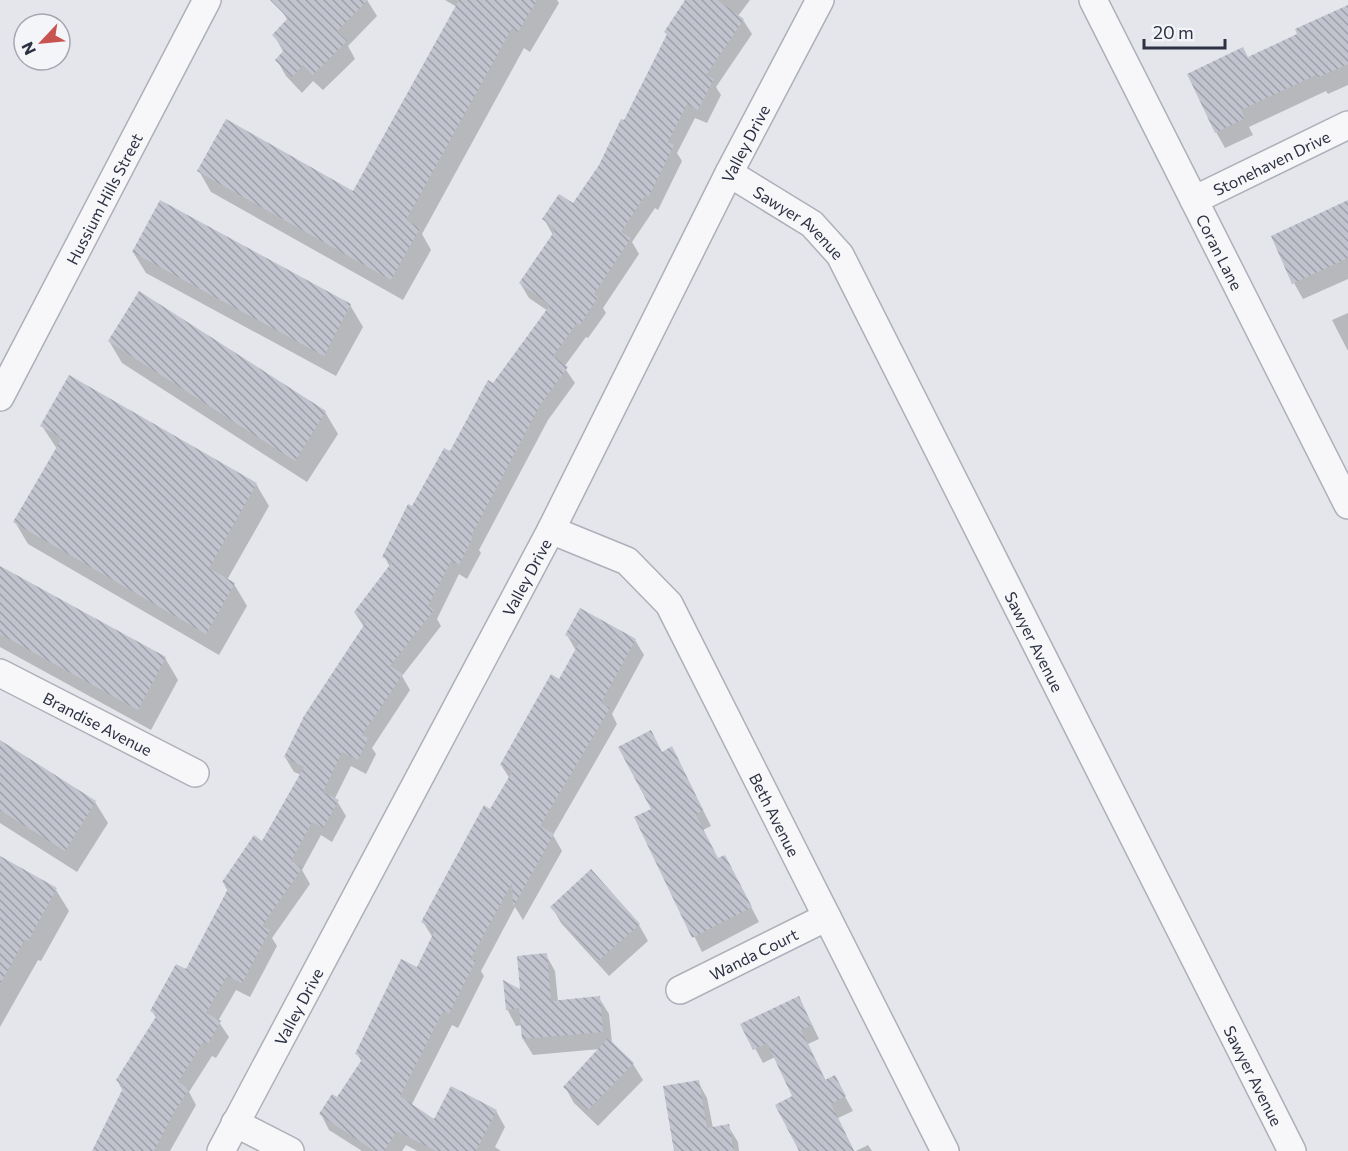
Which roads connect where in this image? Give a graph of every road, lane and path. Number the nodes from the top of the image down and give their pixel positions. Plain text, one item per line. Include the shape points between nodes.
1 (207, 0) edge
2 (820, 0) edge
3 (1093, 0) edge
4 (1348, 125) edge
5 (729, 173) junction
6 (1194, 200) junction
7 (0, 397) edge
8 (1348, 505) edge
9 (551, 530) junction
10 (0, 673) edge
11 (195, 773) dead end
12 (827, 917) junction
13 (680, 990) dead end
14 (236, 1123) junction
15 (221, 1151) edge
16 (290, 1151) edge
17 (945, 1151) edge
18 (1292, 1151) edge

1 - 7 street, Hussium Hills Street
2 - 5 street, Valley Drive
3 - 6 street, Coran Lane
4 - 6 street, Stonehaven Drive
5 - 9 street, Valley Drive
5 - 18 street, Sawyer Avenue via 812,224 840,255
6 - 8 street, Coran Lane
9 - 12 street, Beth Avenue via 627,561 669,604
9 - 14 street, Valley Drive
10 - 11 street, Brandise Avenue
12 - 13 street, Wanda Court
12 - 17 street, Beth Avenue
14 - 15 street, Valley Drive
14 - 16 street

